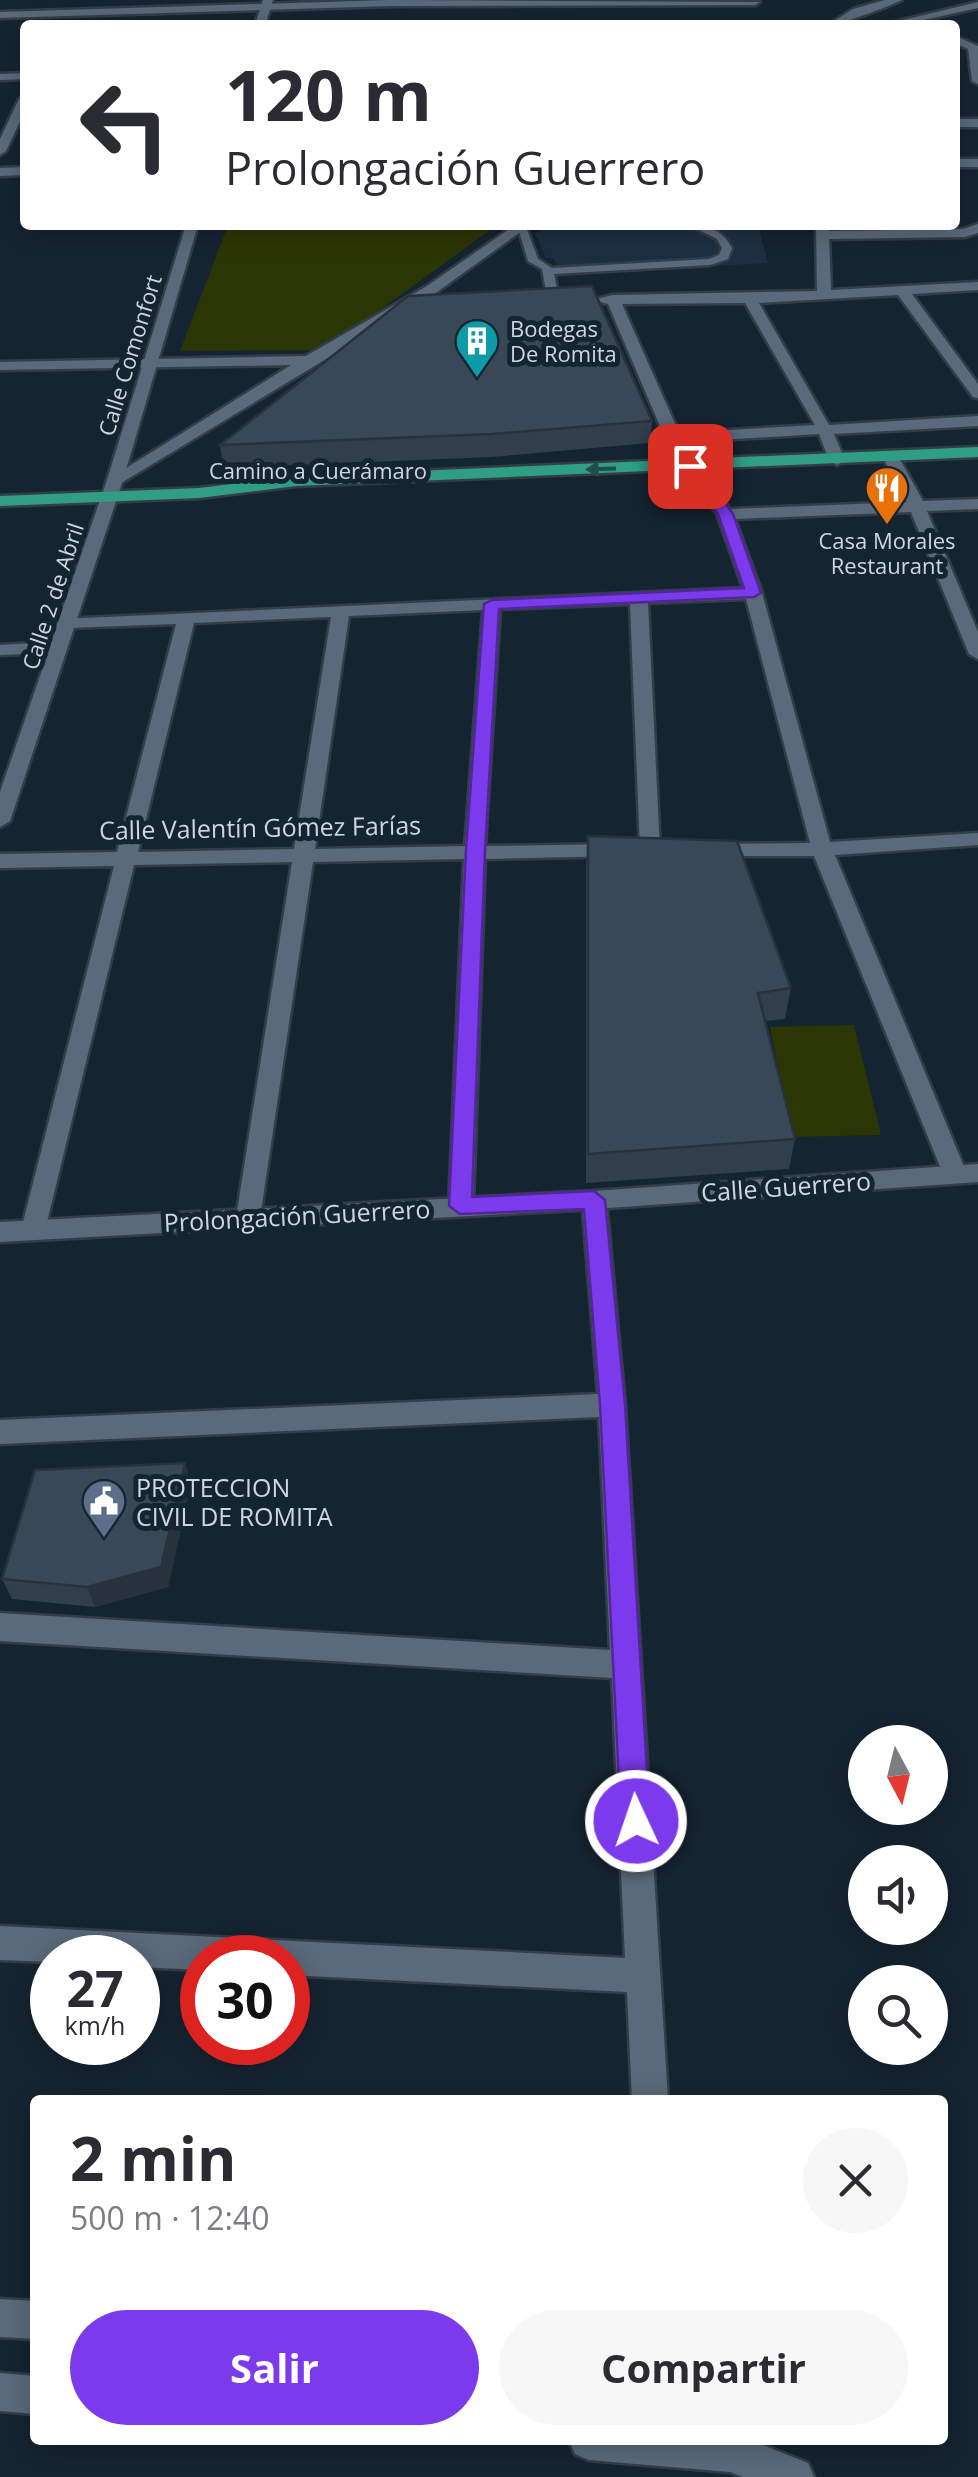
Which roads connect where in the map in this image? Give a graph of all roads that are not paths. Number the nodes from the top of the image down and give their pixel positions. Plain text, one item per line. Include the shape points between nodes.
1 (73, 0) edge
2 (897, 0) edge
3 (755, 2) edge
4 (267, 3) edge
5 (978, 5) edge
6 (390, 6) edge
7 (482, 6) edge
8 (579, 6) edge
9 (674, 6) edge
10 (67, 12) junction
11 (0, 15) edge
12 (63, 20) edge
13 (842, 20) edge
14 (927, 20) edge
15 (976, 50) edge
16 (978, 81) edge
17 (20, 109) edge
18 (0, 150) edge
19 (978, 154) edge
20 (966, 163) edge
21 (978, 228) edge
22 (191, 230) edge
23 (517, 230) edge
24 (523, 230) edge
25 (706, 230) edge
26 (823, 230) edge
27 (548, 271) junction
28 (978, 286) edge
29 (902, 290) junction
30 (824, 294) junction
31 (613, 299) junction
32 (750, 300) junction
33 (554, 302) junction
34 (537, 303) edge
35 (308, 360) junction
36 (152, 362) junction
37 (0, 366) edge
38 (978, 394) edge
39 (978, 421) edge
40 (826, 432) junction
41 (673, 438) junction
42 (978, 452) edge
43 (837, 460) junction
44 (894, 464) junction
45 (978, 469) edge
46 (697, 473) junction
47 (111, 489) junction
48 (0, 502) edge
49 (978, 504) edge
50 (918, 508) junction
51 (726, 514) junction
52 (754, 593) junction
53 (639, 599) junction
54 (492, 604) junction
55 (341, 611) junction
56 (186, 618) junction
57 (68, 624) junction
58 (60, 648) junction
59 (0, 650) edge
60 (978, 654) edge
61 (0, 821) edge
62 (978, 839) edge
63 (822, 849) junction
64 (475, 850) junction
65 (669, 850) junction
66 (303, 854) junction
67 (125, 857) junction
68 (0, 861) edge
69 (967, 1174) edge
70 (594, 1200) junction
71 (460, 1206) junction
72 (248, 1218) junction
73 (33, 1230) junction
74 (0, 1232) edge
75 (612, 1405) junction
76 (0, 1432) edge
77 (0, 1627) edge
78 (626, 1666) junction
79 (0, 1943) edge
80 (180, 1952) edge
81 (310, 1959) edge
82 (644, 1976) junction
83 (650, 2095) edge
84 (0, 2318) edge
85 (30, 2320) edge
86 (0, 2392) edge
87 (30, 2395) edge
88 (648, 2445) edge
89 (794, 2477) edge

1 - 10 street
2 - 13 street
3 - 9 street
4 - 6 street
4 - 10 street
5 - 14 street
6 - 7 street
7 - 8 street
8 - 9 street
10 - 11 street
10 - 12 street
15 - 16 street
17 - 18 street
19 - 20 street
21 - 26 street
22 - 36 street, Calle Comonfort
23 - 35 street via 436,298 394,310
24 - 27 lane via 533,261
25 - 27 lane via 721,237 724,257
26 - 30 street
27 - 33 lane
28 - 29 street
29 - 30 street
29 - 38 street
30 - 32 street
31 - 32 street
31 - 33 street
31 - 41 street
32 - 40 street
33 - 34 street
35 - 36 street
35 - 47 street
36 - 37 street
36 - 47 street, Calle Comonfort
39 - 40 street
40 - 41 street
40 - 43 street
41 - 46 street
42 - 44 main road, Camino a Cuerámaro
43 - 44 main road, Camino a Cuerámaro
43 - 46 main road, Camino a Cuerámaro
44 - 45 main road, Camino a Cuerámaro
44 - 46 main road, Camino a Cuerámaro
44 - 50 street
46 - 47 main road, Camino a Cuerámaro via 298,497
46 - 51 street
47 - 48 main road, Camino a Cuerámaro
47 - 57 street, Calle 2 de Abril
49 - 50 street
50 - 51 street
50 - 60 street
51 - 52 street
52 - 53 street
52 - 63 street
53 - 54 street
53 - 65 street
54 - 55 street
54 - 64 street
55 - 56 street
55 - 66 street
56 - 57 street
56 - 67 street
57 - 58 street, Calle 2 de Abril
58 - 59 street
58 - 61 street, Calle 2 de Abril
62 - 63 street, Calle Valentín Gómez Farías
63 - 65 street, Calle Valentín Gómez Farías
63 - 69 street
64 - 65 street, Calle Valentín Gómez Farías
64 - 66 street, Calle Valentín Gómez Farías
64 - 71 street
66 - 67 street, Calle Valentín Gómez Farías
66 - 72 street
67 - 68 street, Calle Valentín Gómez Farías
67 - 73 street
69 - 70 street, Calle Guerrero
70 - 71 street, Prolongación Guerrero
70 - 75 street
71 - 72 street, Prolongación Guerrero
72 - 73 street, Prolongación Guerrero
73 - 74 street, Prolongación Guerrero
75 - 76 street
75 - 78 street
77 - 78 street
78 - 82 street
79 - 80 street
81 - 82 street
82 - 83 street
84 - 85 street
86 - 87 street
88 - 89 street via 730,2452

